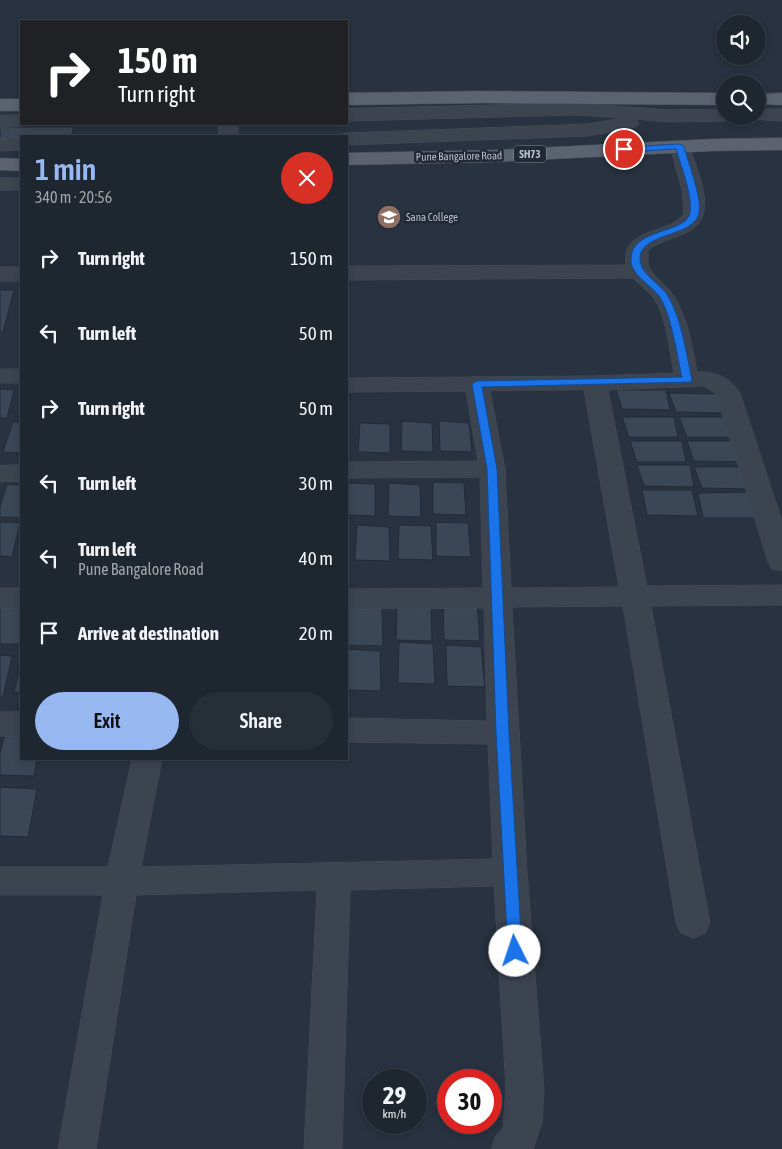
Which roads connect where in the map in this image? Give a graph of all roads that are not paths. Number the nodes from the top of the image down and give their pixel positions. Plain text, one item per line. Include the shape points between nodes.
1 (348, 99) edge
2 (716, 99) edge
3 (0, 105) edge
4 (20, 105) edge
5 (766, 106) edge
6 (781, 109) edge
7 (348, 115) edge
8 (716, 115) edge
9 (668, 116) junction
10 (20, 121) edge
11 (0, 122) edge
12 (348, 139) edge
13 (0, 144) edge
14 (20, 144) edge
15 (782, 144) edge
16 (680, 146) junction
17 (348, 159) edge
18 (0, 164) edge
19 (20, 165) edge
20 (0, 184) edge
21 (20, 184) edge
22 (640, 271) junction
23 (348, 273) edge
24 (0, 274) edge
25 (20, 274) edge
26 (0, 376) edge
27 (20, 376) edge
28 (687, 380) junction
29 (595, 383) junction
30 (477, 384) junction
31 (348, 385) edge
32 (492, 469) junction
33 (348, 470) edge
34 (20, 473) edge
35 (0, 474) edge
36 (782, 562) edge
37 (782, 595) edge
38 (635, 597) junction
39 (0, 598) edge
40 (20, 598) edge
41 (498, 598) junction
42 (348, 599) edge
43 (0, 724) edge
44 (20, 724) edge
45 (348, 730) edge
46 (502, 732) junction
47 (147, 760) edge
48 (510, 872) junction
49 (334, 876) junction
50 (0, 881) edge
51 (122, 881) junction
52 (692, 923) dead end
53 (77, 1149) edge
54 (323, 1149) edge
55 (510, 1149) edge

1 - 2 main road
3 - 4 main road
5 - 6 street
7 - 9 street via 577,109
8 - 9 street
9 - 12 street via 588,130
10 - 11 street
13 - 14 street
15 - 16 main road, Pune Bangalore Road / SH73
16 - 17 main road, Pune Bangalore Road / SH73 via 494,156
16 - 22 street via 695,203 694,214 692,220 649,239 638,250 635,261
18 - 19 main road
20 - 21 street
22 - 23 street
22 - 28 street via 663,294 670,307
24 - 25 street
26 - 27 street
28 - 29 street
28 - 36 street via 716,382 728,393
29 - 30 street
29 - 38 street
30 - 31 street
30 - 32 street
32 - 33 street
32 - 41 street
34 - 35 street
37 - 38 street
38 - 41 street
38 - 52 street
39 - 40 street
41 - 42 street
41 - 46 street
43 - 44 street
45 - 46 street
46 - 48 street
47 - 51 street
48 - 49 street
48 - 55 street via 525,1089 524,1124 518,1142
49 - 51 street
49 - 54 street
50 - 51 street
51 - 53 street

